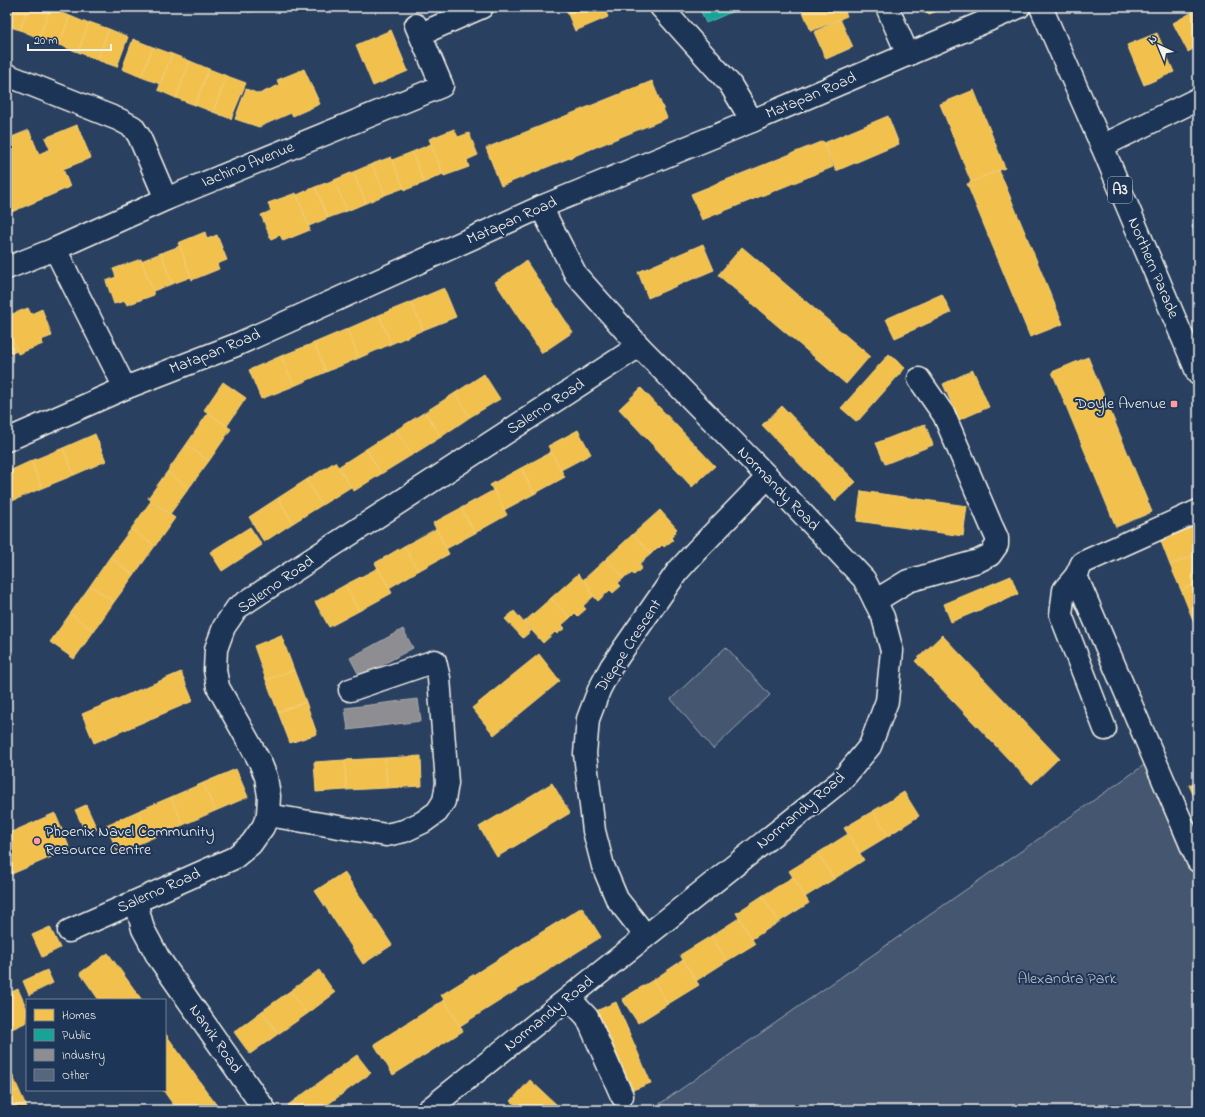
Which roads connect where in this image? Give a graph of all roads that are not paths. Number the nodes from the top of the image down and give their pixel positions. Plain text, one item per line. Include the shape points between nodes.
1 (482, 7) edge
2 (661, 7) edge
3 (887, 7) edge
4 (1019, 7) edge
5 (1041, 7) edge
6 (908, 55) junction
7 (7, 74) edge
8 (1198, 99) edge
9 (752, 121) junction
10 (1102, 146) junction
11 (166, 199) junction
12 (541, 207) junction
13 (55, 249) junction
14 (7, 268) edge
15 (639, 346) junction
16 (1198, 374) edge
17 (919, 379) dead end
18 (125, 388) junction
19 (7, 440) edge
20 (768, 477) junction
21 (1198, 511) edge
22 (1076, 576) junction
23 (875, 601) junction
24 (350, 690) dead end
25 (1105, 729) dead end
26 (268, 815) junction
27 (1198, 861) edge
28 (136, 902) junction
29 (69, 931) dead end
30 (646, 936) junction
31 (569, 998) junction
32 (622, 1096) dead end
33 (265, 1110) edge
34 (428, 1110) edge

1 - 11 street, Iachino Avenue via 424,27 442,86
2 - 9 street via 730,84
3 - 6 street
4 - 6 street, Matapan Road
5 - 10 street, Northern Parade / A3
6 - 9 street, Matapan Road
7 - 11 street via 133,127
8 - 10 street
9 - 12 street, Matapan Road
10 - 16 street, Northern Parade / A3
11 - 13 street, Iachino Avenue
12 - 15 street, Normandy Road via 576,275
12 - 18 street, Matapan Road via 236,345
13 - 14 street, Iachino Avenue
13 - 18 street
15 - 20 street, Normandy Road
15 - 26 street, Salerno Road via 237,608 224,627 216,649 215,670 218,687 266,777
17 - 23 street via 944,415 992,525 997,545 990,555 978,561 908,582
18 - 19 street, Matapan Road
20 - 23 street, Normandy Road via 864,579
20 - 30 street, Dieppe Crescent via 677,572 611,667 588,719 584,754 594,831 603,866 617,899
21 - 22 street via 1082,563
22 - 25 street via 1064,590 1061,615
22 - 27 street
23 - 30 street, Normandy Road via 883,617 892,651 887,701 870,746 842,780
24 - 26 street via 435,661 446,775 444,801 437,812 404,831 386,835
26 - 28 street, Salerno Road via 251,844 234,858
28 - 29 street, Salerno Road
28 - 33 street, Narvik Road via 143,929 158,957
30 - 31 street, Normandy Road
31 - 32 street via 587,1017
31 - 34 street, Normandy Road

